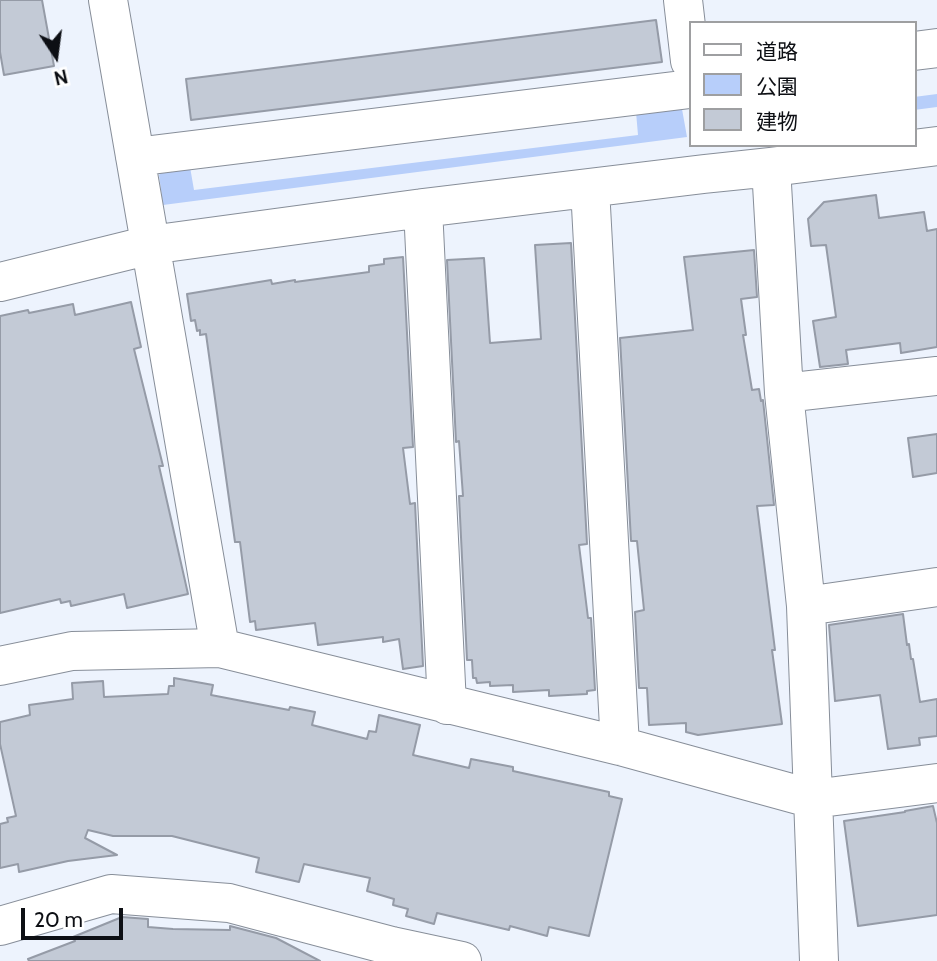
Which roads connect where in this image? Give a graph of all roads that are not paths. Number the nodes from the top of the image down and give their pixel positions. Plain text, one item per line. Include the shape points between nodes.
1 (108, 0) edge
2 (683, 0) edge
3 (688, 44) edge
4 (937, 48) edge
5 (916, 51) edge
6 (688, 89) edge
7 (937, 146) edge
8 (135, 156) junction
9 (702, 159) edge
10 (771, 167) junction
11 (590, 188) junction
12 (423, 208) junction
13 (150, 245) junction
14 (0, 282) edge
15 (937, 376) edge
16 (785, 393) junction
17 (937, 587) edge
18 (806, 606) junction
19 (220, 649) junction
20 (0, 666) edge
21 (447, 705) junction
22 (620, 746) junction
23 (937, 783) edge
24 (813, 799) junction
25 (0, 926) edge
26 (389, 953) edge
27 (462, 961) edge
28 (819, 961) edge

1 - 8 street
2 - 3 street
4 - 5 street
6 - 8 street
7 - 10 street
8 - 13 street
9 - 10 street
9 - 11 street
10 - 16 street
11 - 12 street
11 - 22 street
12 - 13 street
12 - 21 street
13 - 14 street
13 - 19 street
15 - 16 street
16 - 18 street
17 - 18 street
18 - 24 street
19 - 20 street via 72,651
19 - 21 street
21 - 22 street
22 - 24 street
23 - 24 street
24 - 28 street
25 - 26 street via 111,894 229,903
26 - 27 street

